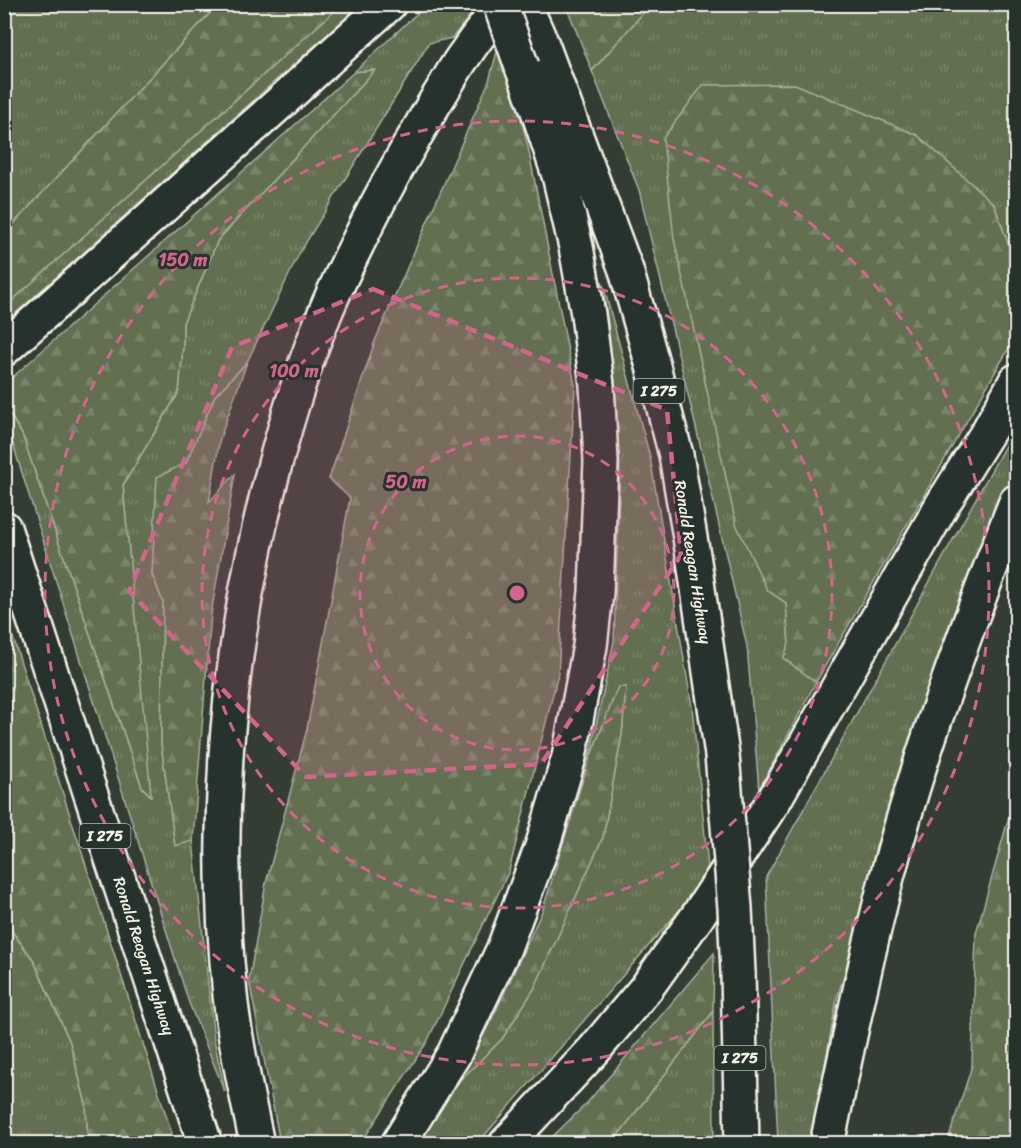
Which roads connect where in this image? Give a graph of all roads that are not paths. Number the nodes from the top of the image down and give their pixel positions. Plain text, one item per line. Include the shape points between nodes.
1 (389, 4) edge
2 (501, 4) edge
3 (524, 4) edge
4 (531, 54) junction
5 (4, 349) edge
6 (1017, 381) edge
7 (1017, 502) edge
8 (4, 528) edge
9 (205, 1143) edge
10 (257, 1143) edge
11 (399, 1143) edge
12 (506, 1143) edge
13 (742, 1143) edge
14 (827, 1143) edge

1 - 5 highway
2 - 4 highway, bridge
2 - 10 highway via 427,117 356,248 300,381 263,509 243,605 230,701 224,806 224,902 230,996
3 - 4 highway, Ronald Reagan Highway / I 275
4 - 11 highway via 576,247 597,385 602,461 590,646 569,757 537,863 504,948 454,1054
4 - 13 highway, Ronald Reagan Highway / I 275, bridge via 626,270 676,455 722,754 735,908
6 - 12 highway via 773,802 697,917 602,1041
7 - 14 highway via 937,715 887,877
8 - 9 highway, Ronald Reagan Highway / I 275

